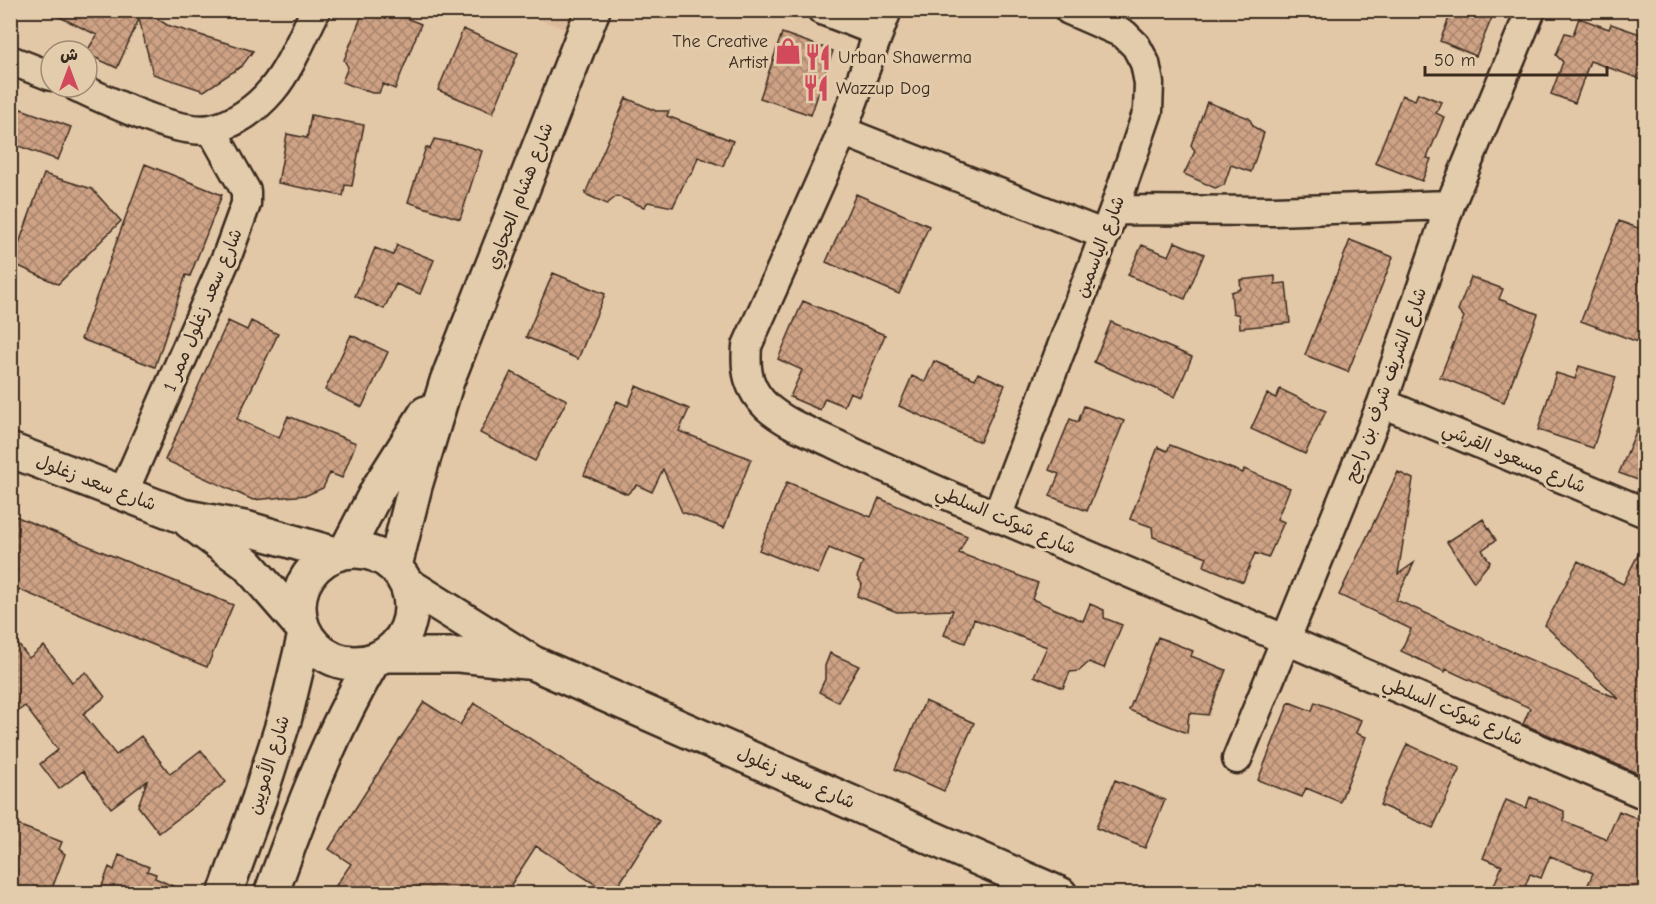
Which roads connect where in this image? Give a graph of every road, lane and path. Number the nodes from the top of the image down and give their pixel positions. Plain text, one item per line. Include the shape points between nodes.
1 (316, 10) edge
2 (593, 10) edge
3 (822, 10) edge
4 (1069, 10) edge
5 (1531, 10) edge
6 (883, 21) edge
7 (10, 60) edge
8 (39, 71) edge
9 (99, 96) edge
10 (211, 129) junction
11 (842, 131) junction
12 (1450, 204) junction
13 (1110, 223) junction
14 (447, 381) junction
15 (1383, 403) junction
16 (10, 450) edge
17 (123, 493) junction
18 (1646, 513) edge
19 (182, 516) junction
20 (997, 517) junction
21 (341, 553) junction
22 (401, 575) junction
23 (303, 630) junction
24 (1287, 639) junction
25 (379, 658) junction
26 (533, 663) junction
27 (1237, 759) dead end
28 (1646, 795) edge
29 (225, 894) edge
30 (271, 894) edge
31 (1060, 894) edge

1 - 10 street via 271,91 234,120
2 - 14 street, شارع هشام الحجاوي
3 - 6 street
4 - 13 street, شارع الياسمين via 1124,34 1145,63 1149,83 1142,134
5 - 12 street, شارع الشريف شرف بن راجح
6 - 11 street, شارع شوكت السلطي
7 - 8 street
9 - 10 street via 150,117
10 - 17 street, شارع سعد زغلول ممر 1 via 242,182 246,204
11 - 13 street
11 - 20 street, شارع شوكت السلطي via 747,346 746,374 750,384 768,408 786,420
12 - 13 street
12 - 15 street, شارع الشريف شرف بن راجح
13 - 20 street, شارع الياسمين
14 - 21 street, شارع هشام الحجاوي
14 - 22 street, شارع هشام الحجاوي via 415,486
15 - 18 street, شارع مسعود القرشي
15 - 24 street, شارع الشريف شرف بن راجح
16 - 17 street, شارع سعد زغلول
17 - 19 street, شارع سعد زغلول
19 - 21 street, شارع سعد زغلول
19 - 23 street, شارع سعد زغلول via 247,564
20 - 24 street, شارع شوكت السلطي
21 - 22 street via 363,551 380,556
21 - 23 street via 320,562 300,591 298,609
22 - 25 street via 411,600 411,616 397,645
22 - 26 street, شارع سعد زغلول
23 - 25 street via 317,650 334,660 354,663
23 - 29 street, شارع الأمويين via 275,747
24 - 27 street, شارع الشريف شرف بن راجح
24 - 28 street, شارع شوكت السلطي
25 - 26 street, شارع سعد زغلول via 459,655
25 - 30 street via 357,687 315,778
26 - 31 street, شارع سعد زغلول

